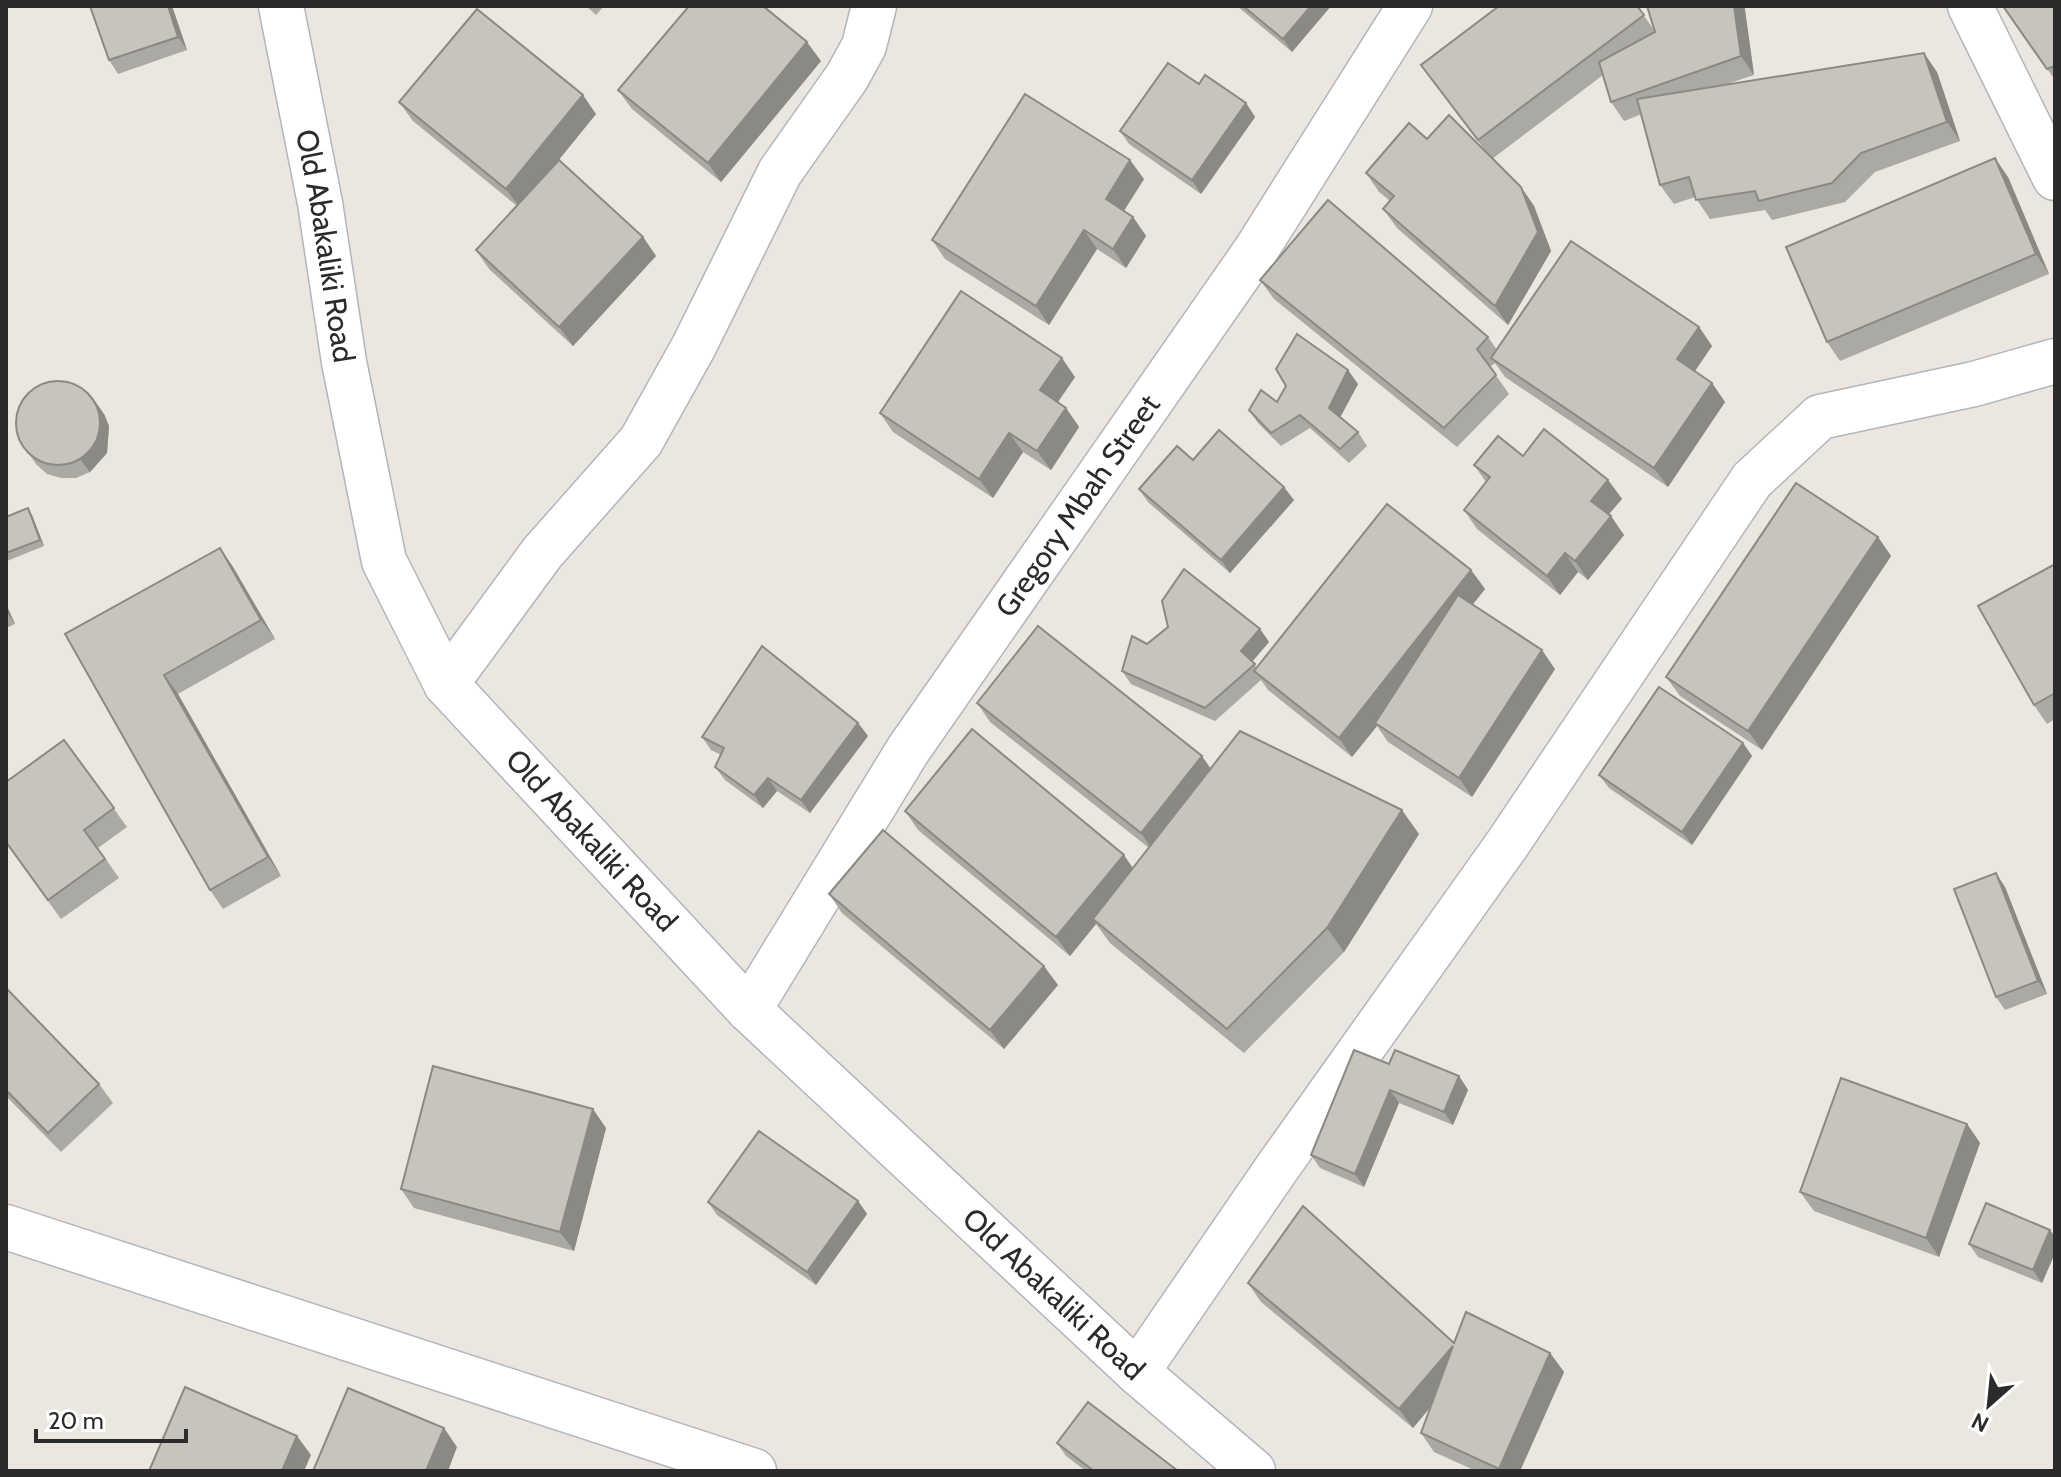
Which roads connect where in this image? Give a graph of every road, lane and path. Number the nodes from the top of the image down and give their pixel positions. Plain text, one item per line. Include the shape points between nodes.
1 (281, 6) edge
2 (1410, 6) edge
3 (1970, 6) edge
4 (877, 8) edge
5 (2055, 178) edge
6 (2055, 361) edge
7 (446, 684) junction
8 (749, 1010) junction
9 (6, 1227) edge
10 (1137, 1372) junction
11 (749, 1470) edge
12 (1253, 1471) edge

1 - 7 street, Old Abakaliki Road via 384,561
2 - 8 street, Gregory Mbah Street via 1256,250 908,750
3 - 5 street
4 - 7 street via 864,46 780,172 641,441 542,553
6 - 10 street via 1820,417 1752,480 1508,843
7 - 8 street, Old Abakaliki Road
8 - 10 street, Old Abakaliki Road
9 - 11 street
10 - 12 street, Old Abakaliki Road

